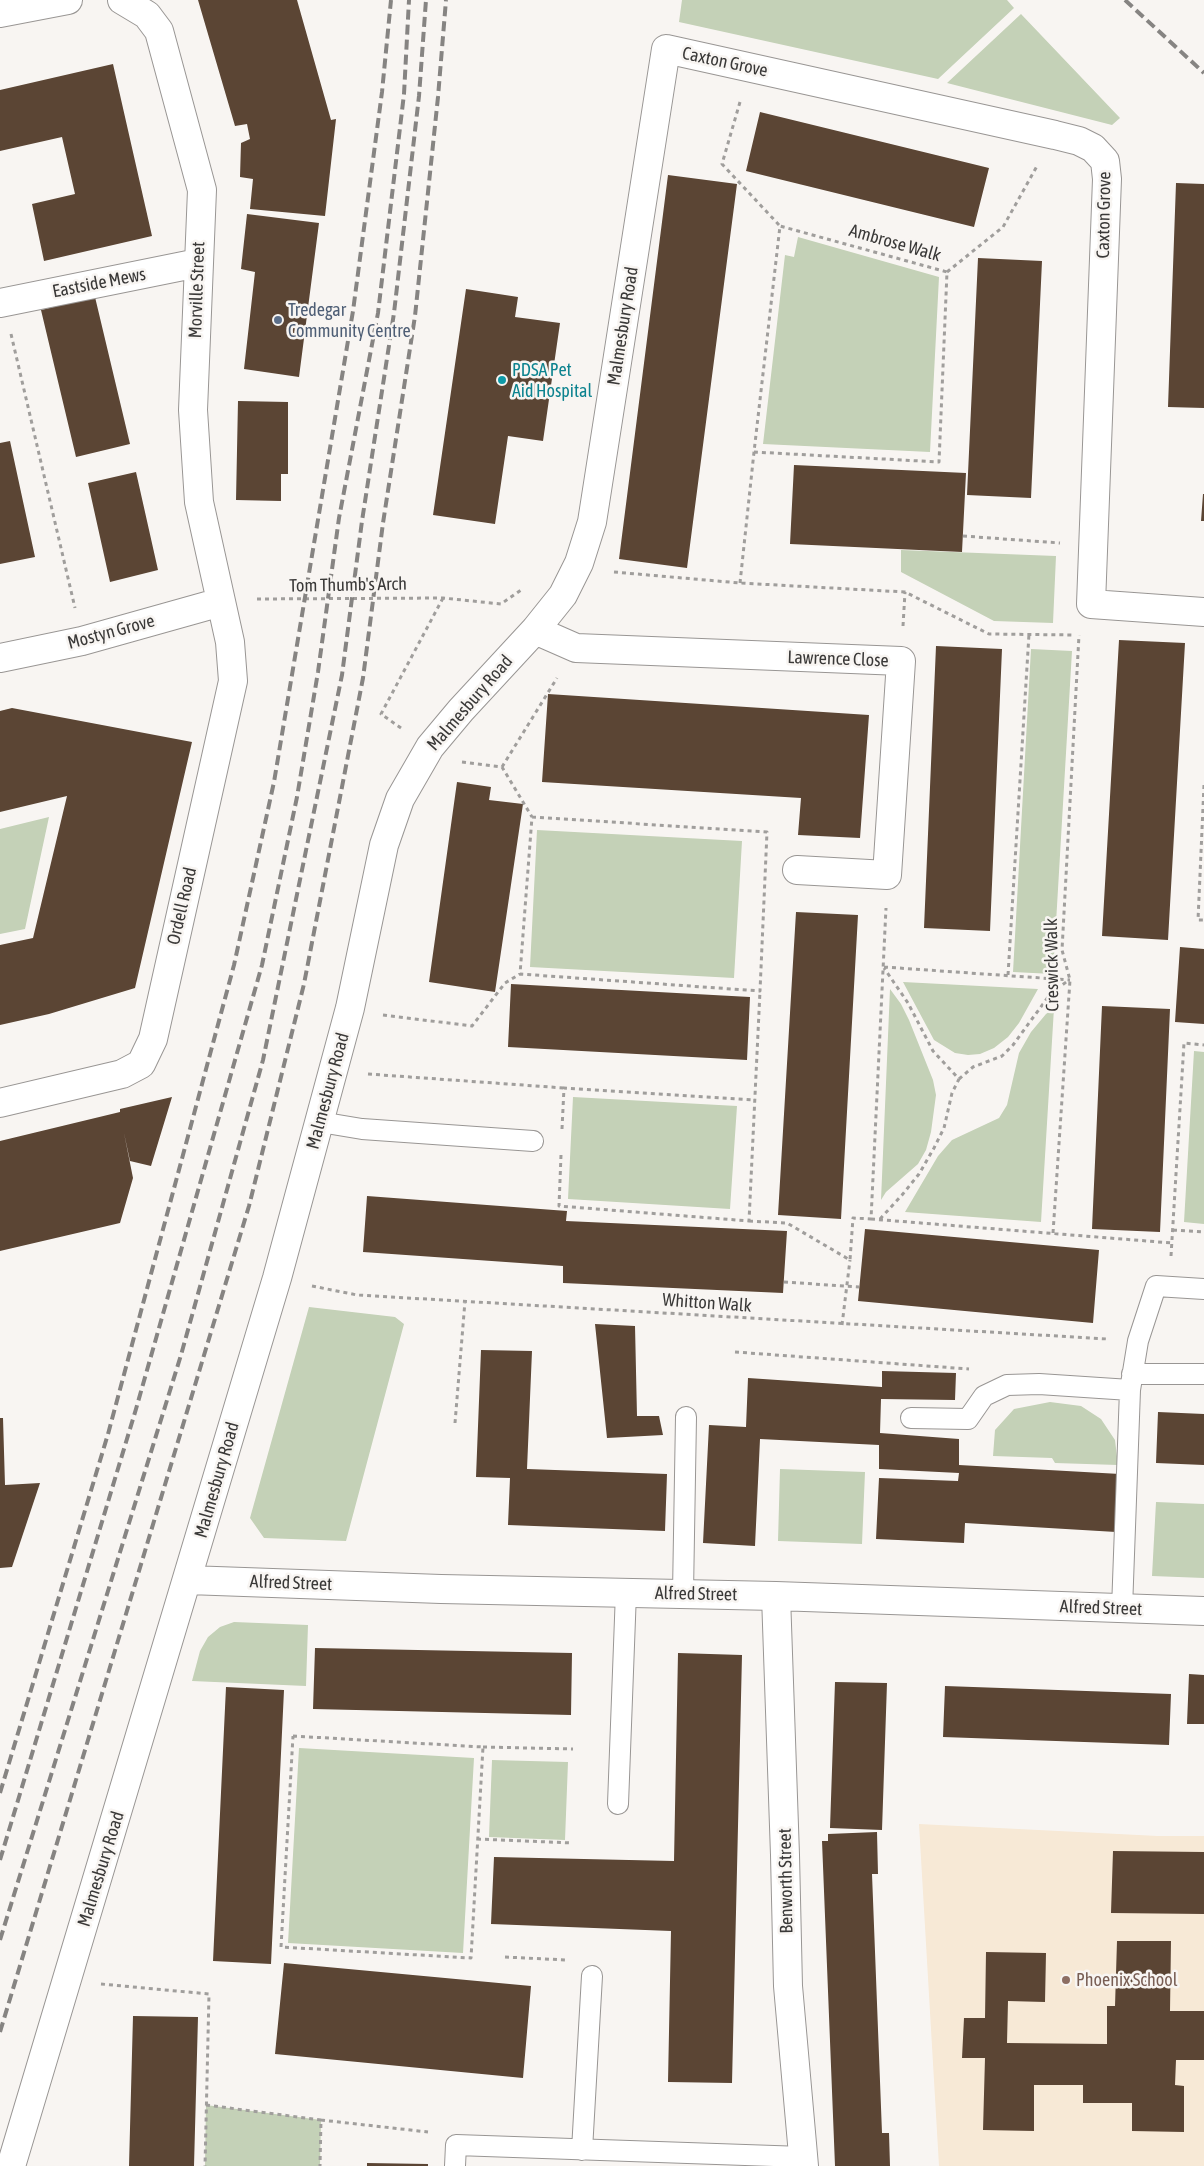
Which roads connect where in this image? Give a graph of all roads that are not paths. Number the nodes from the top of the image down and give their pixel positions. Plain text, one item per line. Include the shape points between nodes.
1 (68, 0) edge
2 (122, 0) edge
3 (0, 13) edge
4 (666, 49) joint
5 (198, 263) junction
6 (2, 303) edge
7 (221, 602) junction
8 (1204, 612) edge
9 (535, 630) junction
10 (0, 658) edge
11 (797, 870) dead end
12 (0, 1102) edge
13 (320, 1122) junction
14 (533, 1141) dead end
15 (1204, 1288) edge
16 (1204, 1374) edge
17 (1131, 1382) junction
18 (686, 1417) dead end
19 (911, 1418) dead end
20 (188, 1580) junction
21 (626, 1592) junction
22 (683, 1593) junction
23 (776, 1596) junction
24 (1122, 1609) junction
25 (1204, 1611) edge
26 (618, 1804) dead end
27 (592, 1976) dead end
28 (582, 2150) junction
29 (803, 2161) edge
30 (11, 2166) edge
31 (455, 2166) edge

1 - 3 street
2 - 5 street, Morville Street via 147,15 159,31 202,190
4 - 8 street, Caxton Grove via 1055,135 1093,148 1105,161 1107,179 1091,604
4 - 9 street, Malmesbury Road via 592,522 579,563 562,596
5 - 6 street, Eastside Mews
5 - 7 street, Morville Street via 193,410 199,502
7 - 10 street, Mostyn Grove via 82,641
7 - 12 street, Ordell Road via 230,642 233,681 153,1039 141,1064 122,1074
9 - 11 street, Lawrence Close via 576,648 901,661 887,875
9 - 13 street, Malmesbury Road via 427,752 400,800 384,845 350,1008
13 - 14 lane via 362,1129
13 - 20 street, Malmesbury Road
15 - 17 lane via 1156,1286 1138,1341
16 - 17 lane
17 - 19 lane via 1007,1385 984,1396 968,1419
17 - 24 lane
18 - 22 lane
20 - 21 street, Alfred Street
20 - 30 street, Malmesbury Road
21 - 22 street, Alfred Street
21 - 26 lane
22 - 23 street, Alfred Street
23 - 24 street, Alfred Street
23 - 29 street, Benworth Street via 788,1986
24 - 25 street, Alfred Street
27 - 28 lane
28 - 29 lane
28 - 31 lane via 456,2145

